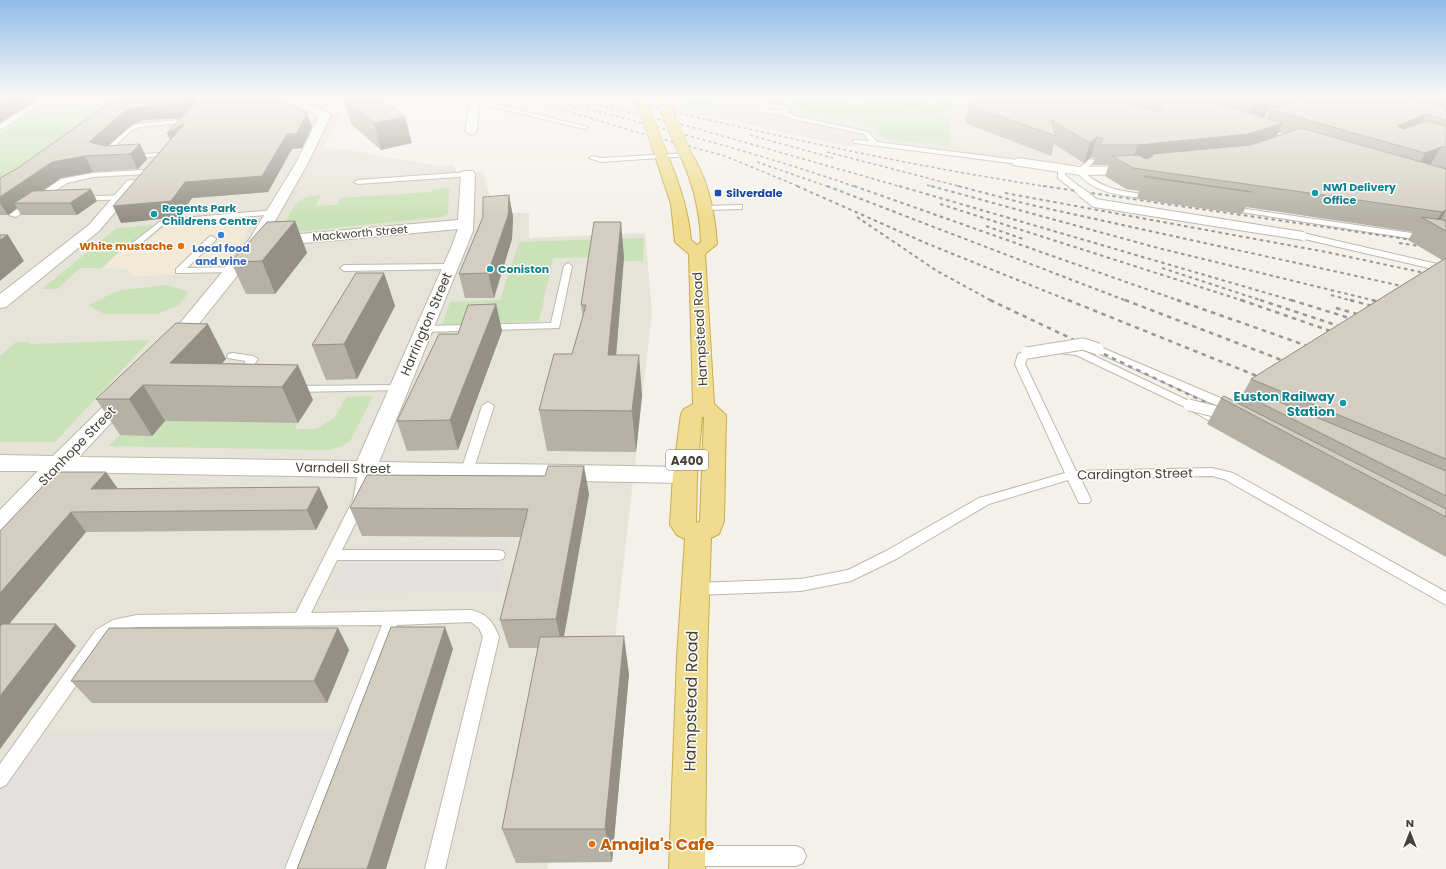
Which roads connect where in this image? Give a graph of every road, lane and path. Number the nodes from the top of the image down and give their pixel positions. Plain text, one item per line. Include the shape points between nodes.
1 (122, 138) edge
2 (175, 138) edge
3 (314, 138) edge
4 (655, 138) edge
5 (678, 138) edge
6 (870, 138) edge
7 (855, 141) dead end
8 (874, 142) junction
9 (659, 150) junction
10 (685, 154) junction
11 (159, 155) junction
12 (112, 158) edge
13 (120, 158) edge
14 (592, 158) dead end
15 (1092, 160) edge
16 (1018, 162) joint
17 (1061, 168) junction
18 (1080, 170) junction
19 (143, 172) junction
20 (1140, 172) edge
21 (468, 174) joint
22 (443, 176) junction
23 (358, 182) dead end
24 (441, 187) dead end
25 (121, 197) junction
26 (1161, 198) dead end
27 (37, 199) junction
28 (53, 199) edge
29 (69, 199) edge
30 (739, 207) dead end
31 (1223, 207) dead end
32 (706, 208) junction
33 (274, 212) junction
34 (13, 215) edge
35 (465, 224) junction
36 (1432, 238) junction
37 (212, 239) dead end
38 (1446, 241) edge
39 (256, 242) junction
40 (135, 244) dead end
41 (1446, 247) edge
42 (697, 252) junction
43 (568, 266) dead end
44 (450, 267) junction
45 (344, 268) dead end
46 (1446, 269) edge
47 (235, 270) junction
48 (0, 303) edge
49 (423, 329) junction
50 (1026, 353) junction
51 (232, 356) dead end
52 (162, 357) edge
53 (141, 379) edge
54 (248, 387) edge
55 (279, 388) edge
56 (398, 388) junction
57 (1189, 404) junction
58 (488, 406) dead end
59 (704, 407) junction
60 (1237, 432) dead end
61 (0, 463) edge
62 (61, 463) junction
63 (366, 469) junction
64 (467, 471) junction
65 (685, 475) junction
66 (1072, 475) junction
67 (1084, 500) dead end
68 (0, 525) edge
69 (698, 534) junction
70 (333, 556) junction
71 (498, 556) dead end
72 (694, 589) junction
73 (1446, 599) edge
74 (301, 619) junction
75 (392, 619) junction
76 (0, 779) edge
77 (796, 856) dead end
78 (687, 863) edge
79 (295, 869) edge
80 (435, 869) edge

1 - 12 lane via 101,157
2 - 11 street
3 - 33 street
4 - 9 highway, bridge
5 - 10 highway, bridge
6 - 8 lane
7 - 8 lane
8 - 16 lane via 991,155
9 - 10 lane
9 - 14 lane via 601,160
9 - 42 highway via 671,180 681,218 683,242
10 - 32 highway via 703,194
11 - 13 lane
11 - 19 street
15 - 18 lane
16 - 17 street
17 - 18 street
17 - 46 lane, bridge via 1061,176 1095,203 1303,236
18 - 20 street
18 - 26 lane via 1092,184 1110,190
19 - 25 street
19 - 27 lane via 72,178
21 - 22 lane
21 - 35 street, Harrington Street
22 - 23 lane
22 - 24 lane
25 - 29 lane
25 - 48 street via 94,228
27 - 28 lane
27 - 34 lane
30 - 32 lane
31 - 36 lane
32 - 42 highway via 709,244
33 - 39 street
33 - 40 lane via 162,222
35 - 39 street, Mackworth Street
35 - 44 street, Harrington Street via 465,231
36 - 38 lane
36 - 41 lane
37 - 47 lane via 179,271
39 - 47 street
42 - 59 highway, Hampstead Road
43 - 49 lane via 555,326
44 - 45 lane
44 - 49 street, Harrington Street
47 - 52 street
49 - 56 street, Harrington Street
50 - 57 lane, bridge via 1056,350 1078,352
50 - 57 lane, bridge via 1074,345 1091,346 1241,415
50 - 66 lane via 1022,356 1020,364
51 - 54 lane via 253,358 233,386
53 - 62 street, Stanhope Street
55 - 56 lane
56 - 63 street, Harrington Street
57 - 60 lane, bridge
58 - 64 lane
59 - 65 highway, A400 via 692,414
59 - 69 highway, A400 via 715,415 712,521 710,526
61 - 62 street, Varndell Street
62 - 63 street, Varndell Street
62 - 68 street, Stanhope Street
63 - 64 street, Varndell Street
63 - 70 lane via 360,500
64 - 65 street, Varndell Street
65 - 69 highway, A400 via 683,525
66 - 67 lane
66 - 72 lane, Cardington Street via 984,502 891,556 851,574 801,585
66 - 73 lane, Cardington Street via 1212,472 1228,476
69 - 72 highway, Hampstead Road
70 - 71 lane
70 - 74 lane
72 - 78 highway, Hampstead Road
74 - 75 lane
74 - 76 lane via 137,621 118,625 102,635
75 - 79 lane
75 - 80 lane via 471,616 481,618 488,626 491,637
77 - 78 lane

